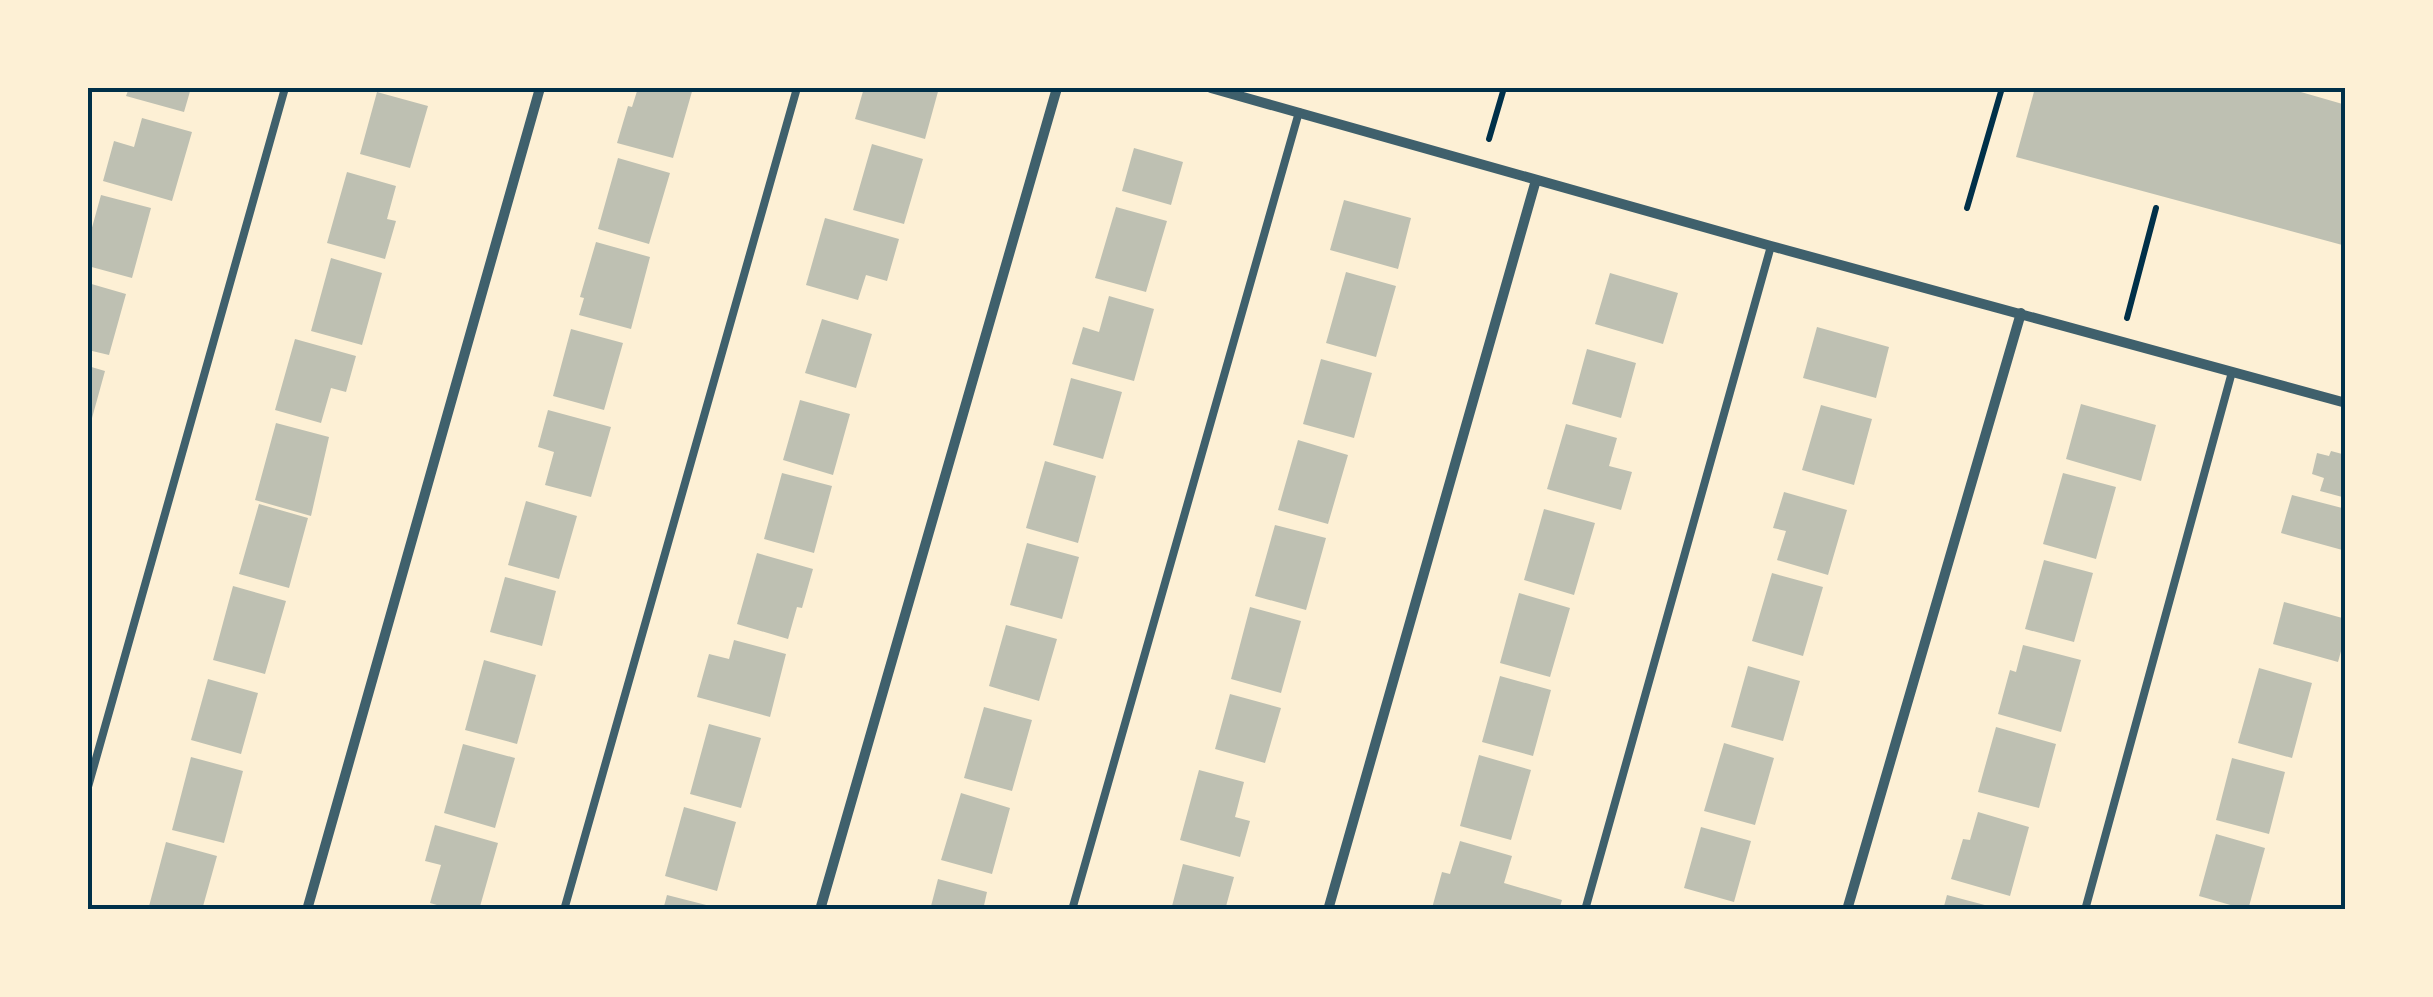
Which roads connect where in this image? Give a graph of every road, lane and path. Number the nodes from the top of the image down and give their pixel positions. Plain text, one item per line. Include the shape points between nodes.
1 (284, 88) edge
2 (540, 88) edge
3 (797, 88) edge
4 (1057, 88) edge
5 (1211, 88) edge
6 (1504, 88) edge
7 (2002, 88) edge
8 (1298, 112) junction
9 (1489, 138) dead end
10 (1536, 180) junction
11 (1967, 208) dead end
12 (2156, 208) dead end
13 (1771, 246) junction
14 (2021, 313) junction
15 (2121, 341) junction
16 (2232, 372) junction
17 (2346, 403) edge
18 (88, 787) edge
19 (307, 910) edge
20 (564, 910) edge
21 (820, 910) edge
22 (1072, 910) edge
23 (1328, 910) edge
24 (1585, 910) edge
25 (1847, 910) edge
26 (2086, 910) edge

1 - 18 lane
2 - 19 street
3 - 20 lane
4 - 21 street
5 - 8 street
6 - 9 path
7 - 11 path
8 - 10 street
8 - 22 lane
10 - 13 street
10 - 23 street
12 - 15 path
13 - 14 street
13 - 24 lane
14 - 15 street
14 - 25 street
15 - 16 street
16 - 17 street
16 - 26 lane

